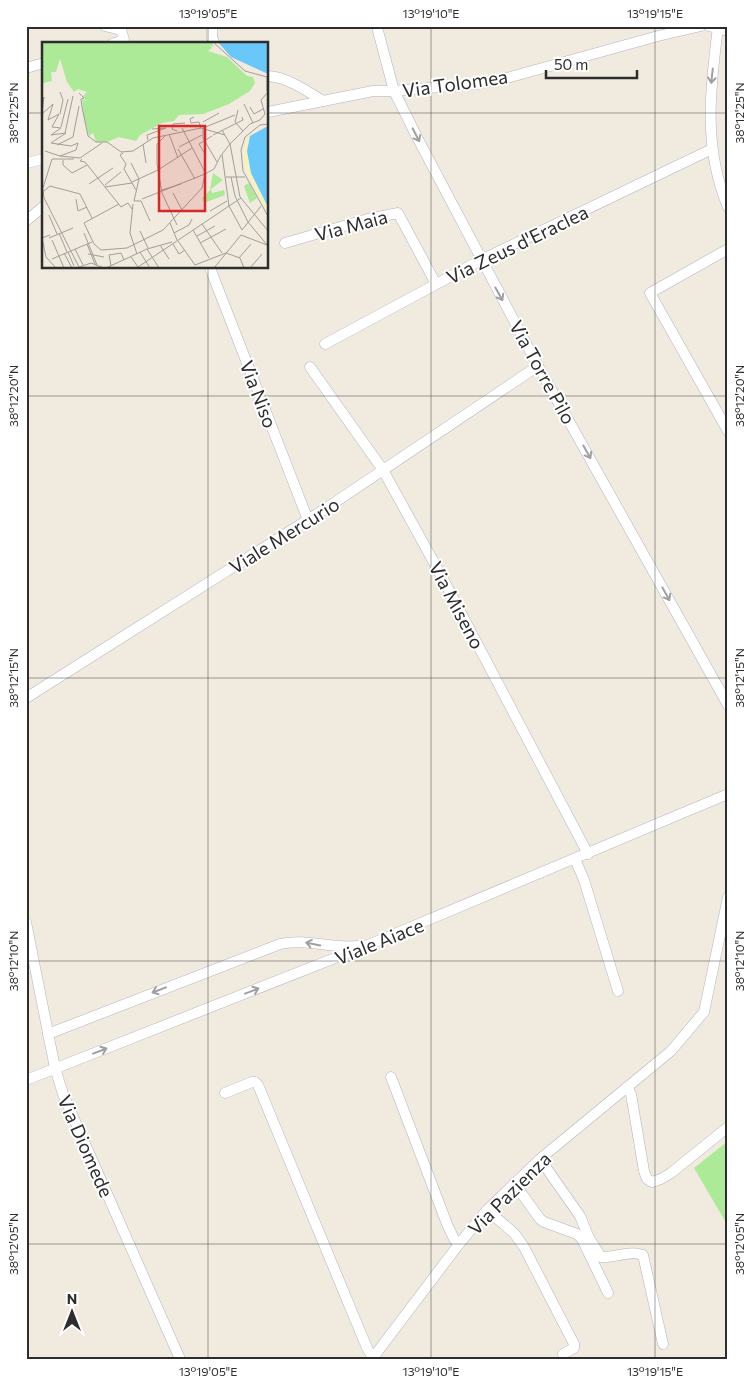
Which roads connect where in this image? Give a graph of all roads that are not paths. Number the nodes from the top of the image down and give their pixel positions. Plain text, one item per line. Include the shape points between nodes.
1 (105, 26) edge
2 (212, 26) edge
3 (695, 27) edge
4 (718, 28) edge
5 (378, 31) dead end
6 (118, 42) edge
7 (214, 42) edge
8 (42, 64) edge
9 (26, 68) edge
10 (269, 76) edge
11 (394, 91) junction
12 (323, 100) junction
13 (269, 112) edge
14 (712, 149) junction
15 (42, 159) edge
16 (26, 163) edge
17 (728, 207) edge
18 (42, 208) edge
19 (26, 221) edge
20 (285, 243) dead end
21 (728, 249) edge
22 (481, 260) junction
23 (210, 269) edge
24 (436, 284) junction
25 (325, 344) dead end
26 (538, 366) junction
27 (310, 367) dead end
28 (728, 431) edge
29 (383, 470) junction
30 (308, 520) junction
31 (724, 687) edge
32 (26, 698) edge
33 (728, 705) edge
34 (728, 794) edge
35 (588, 854) junction
36 (575, 860) junction
37 (728, 897) edge
38 (26, 922) edge
39 (378, 941) junction
40 (618, 991) dead end
41 (48, 1034) junction
42 (55, 1068) junction
43 (391, 1077) dead end
44 (26, 1080) edge
45 (627, 1087) junction
46 (225, 1093) dead end
47 (728, 1127) edge
48 (540, 1159) junction
49 (514, 1183) junction
50 (487, 1210) junction
51 (459, 1244) junction
52 (608, 1293) dead end
53 (663, 1344) dead end
54 (563, 1354) dead end
55 (373, 1358) edge
56 (180, 1359) edge

1 - 6 street via 120,30 124,40
2 - 7 street
3 - 11 street, Via Tolomea via 507,78
4 -> 14 street via 710,97
5 - 11 street, Via Torre Pilo
8 - 9 street
10 - 12 street
11 - 12 street, Via Tolomea via 373,91
11 -> 22 street, Via Torre Pilo
12 - 13 street, Via Tolomea
14 - 17 street
14 - 22 street, Via Zeus d'Eraclea
15 - 16 street
18 - 19 street
20 - 24 street, Via Maia via 398,213
21 - 28 street via 650,293
22 - 24 street, Via Zeus d'Eraclea
22 -> 26 street, Via Torre Pilo
23 - 30 street, Via Niso
24 - 25 street, Via Zeus d'Eraclea
26 - 29 street, Viale Mercurio
26 -> 31 street, Via Torre Pilo
27 - 29 street, Via Miseno
29 - 30 street, Viale Mercurio
29 - 35 street, Via Miseno
30 - 32 street, Viale Mercurio
31 - 33 street, Via Torre Pilo
34 - 35 street, Viale Aiace
35 - 36 street, Viale Aiace
36 - 39 street, Viale Aiace
36 - 40 street
37 - 45 street, Via Pazienza via 704,1012 671,1051
38 - 41 street, Via Diomede
39 -> 41 street via 344,947 301,942 280,944
42 -> 39 street, Viale Aiace
41 - 42 street, Via Diomede
42 - 44 street, Viale Aiace
42 - 56 street, Via Diomede via 63,1094
43 - 51 street via 447,1224
45 - 47 street via 631,1094 644,1171 652,1182 671,1173
45 - 48 street, Via Pazienza
46 - 55 street via 252,1082 258,1085
48 - 49 street, Via Pazienza
48 - 53 street via 580,1216 601,1257 625,1253 643,1255
49 - 50 street, Via Pazienza
49 - 52 street via 540,1219 582,1239
50 - 51 street, Via Pazienza
50 - 54 street via 514,1233 537,1271 574,1344 574,1348
51 - 55 street, Via Pazienza

